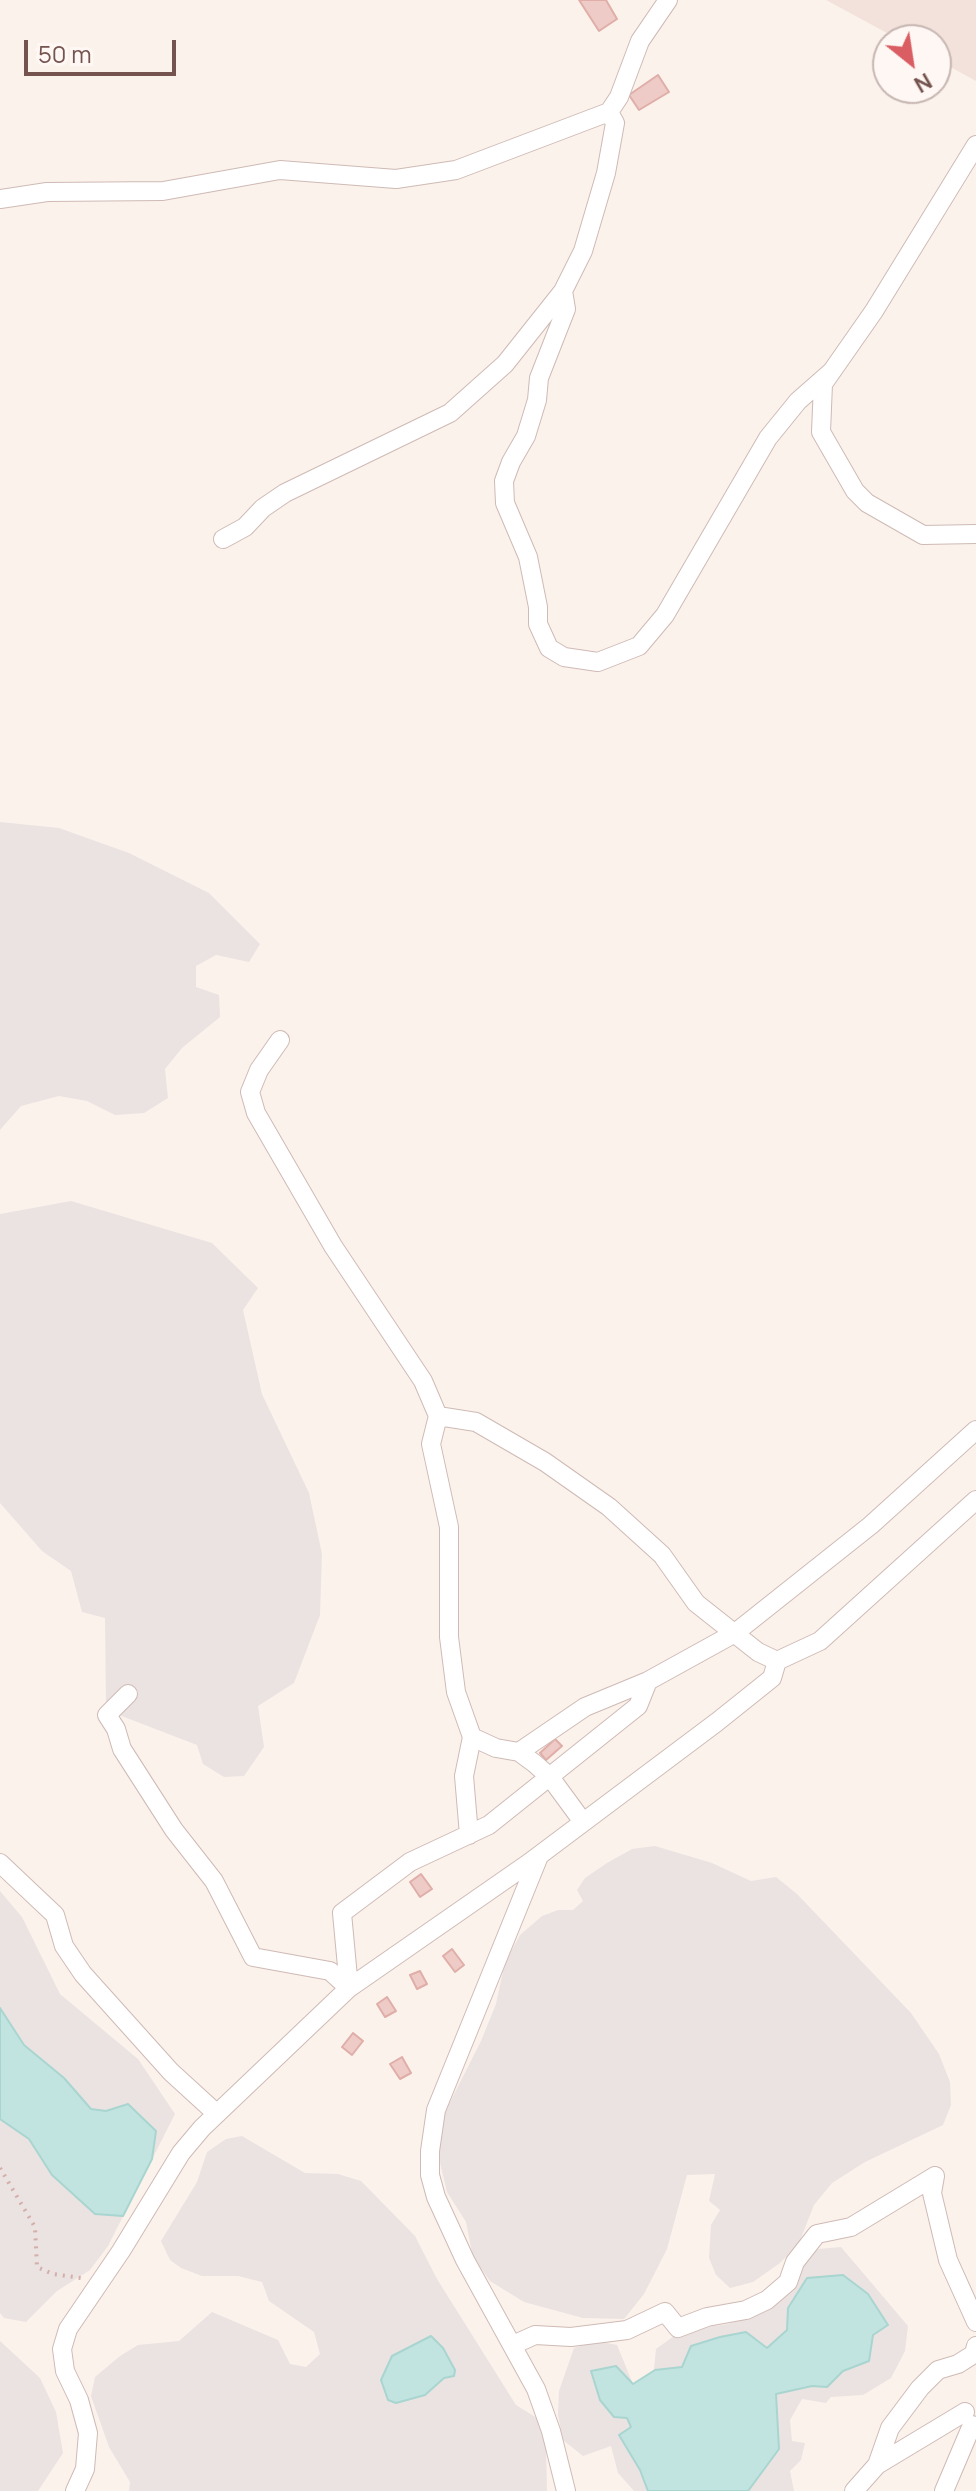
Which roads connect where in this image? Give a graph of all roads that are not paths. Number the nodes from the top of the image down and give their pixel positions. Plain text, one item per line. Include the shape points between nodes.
1 (668, 0) edge
2 (609, 112) junction
3 (976, 145) edge
4 (0, 199) edge
5 (563, 291) junction
6 (831, 372) junction
7 (976, 534) edge
8 (223, 539) dead end
9 (280, 1040) dead end
10 (438, 1416) junction
11 (976, 1430) edge
12 (976, 1500) edge
13 (735, 1633) junction
14 (777, 1661) junction
15 (648, 1681) junction
16 (128, 1694) dead end
17 (472, 1737) junction
18 (519, 1752) junction
19 (550, 1777) junction
20 (583, 1822) junction
21 (469, 1835) junction
22 (539, 1856) junction
23 (0, 1863) edge
24 (349, 1988) junction
25 (217, 2114) junction
26 (976, 2322) edge
27 (513, 2345) junction
28 (975, 2351) edge
29 (972, 2417) edge
30 (877, 2465) junction
31 (75, 2491) edge
32 (566, 2491) edge
33 (854, 2491) edge
34 (944, 2491) edge

1 - 2 street via 640,41
2 - 4 street via 456,170 423,176 396,179 280,170 163,191 47,192
2 - 5 street via 615,123 606,173 583,251
3 - 6 street
5 - 6 street via 566,309 539,378 526,436 504,481 505,503 528,557 538,624 549,648 564,657 598,662 639,646 665,615 768,438
5 - 8 street via 505,364 470,398 403,438 285,493
6 - 7 street via 821,388 822,439 860,497 923,535
9 - 10 street via 250,1092 256,1113 333,1246 423,1381
10 - 13 street via 476,1422 609,1507 662,1555 696,1603
10 - 17 street via 431,1444 449,1527 449,1637 456,1692
11 - 13 street via 871,1525
12 - 14 street via 820,1641
13 - 14 street
13 - 15 street
14 - 20 street via 772,1678
15 - 18 street via 585,1707
15 - 19 street via 638,1706
16 - 24 street via 107,1715 122,1749 214,1881 253,1957 330,1971
17 - 18 street
17 - 21 street via 464,1776
18 - 19 street
19 - 20 street
19 - 21 street
20 - 22 street
21 - 24 street via 410,1862 342,1913
22 - 24 street
22 - 27 street via 436,2110 430,2151 436,2197
23 - 25 street via 55,1915 64,1946 83,1974 171,2072
24 - 25 street
25 - 31 street via 181,2153 68,2329 62,2349 65,2371 88,2433 85,2469
26 - 27 street via 948,2260 932,2193 935,2176 851,2227 817,2234 795,2262 788,2282 746,2310 678,2328 665,2312 627,2330 535,2335
27 - 32 street via 551,2431
28 - 30 street via 938,2370 920,2388 890,2428
29 - 30 street
29 - 34 street
30 - 33 street

